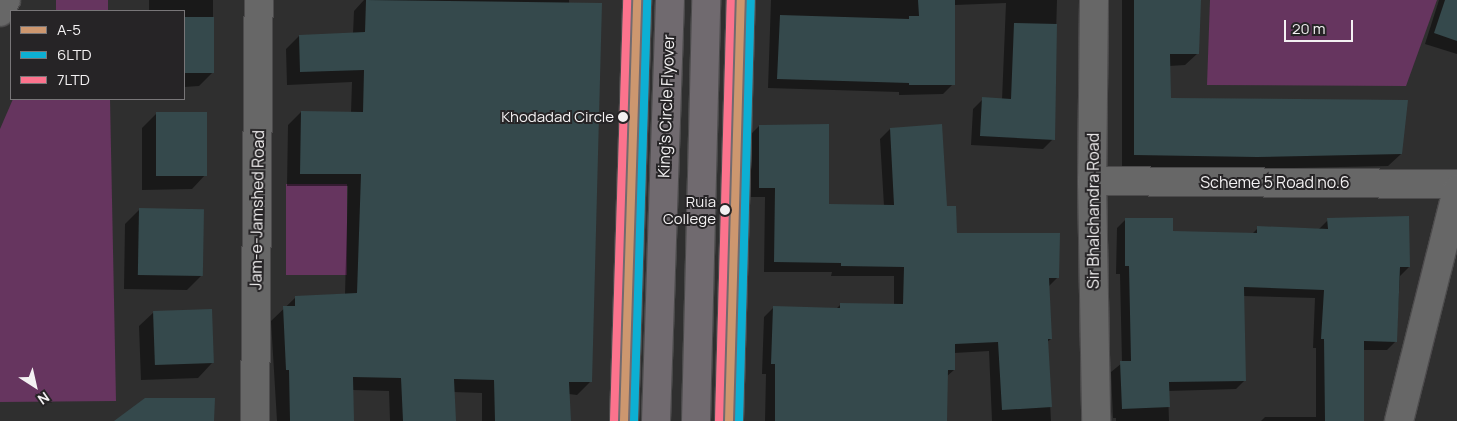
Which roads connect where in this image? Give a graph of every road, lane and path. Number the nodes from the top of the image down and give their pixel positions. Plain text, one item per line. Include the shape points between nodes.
1 (6, 0) edge
2 (259, 0) edge
3 (637, 0) edge
4 (670, 0) edge
5 (706, 0) edge
6 (741, 0) edge
7 (1094, 0) edge
8 (0, 12) edge
9 (1092, 181) junction
10 (1457, 184) edge
11 (1457, 190) edge
12 (255, 421) edge
13 (624, 421) edge
14 (656, 421) edge
15 (696, 421) edge
16 (729, 421) edge
17 (1096, 421) edge
18 (1399, 421) edge

1 - 8 street
2 - 12 street, Jam-e-Jamshed Road
3 - 13 highway
4 - 14 highway, King's Circle Flyover
5 - 15 highway
6 - 16 highway
7 - 9 street, Sir Bhalchandra Road
9 - 10 street, Scheme 5 Road no.6
9 - 17 street, Sir Bhalchandra Road
11 - 18 street

